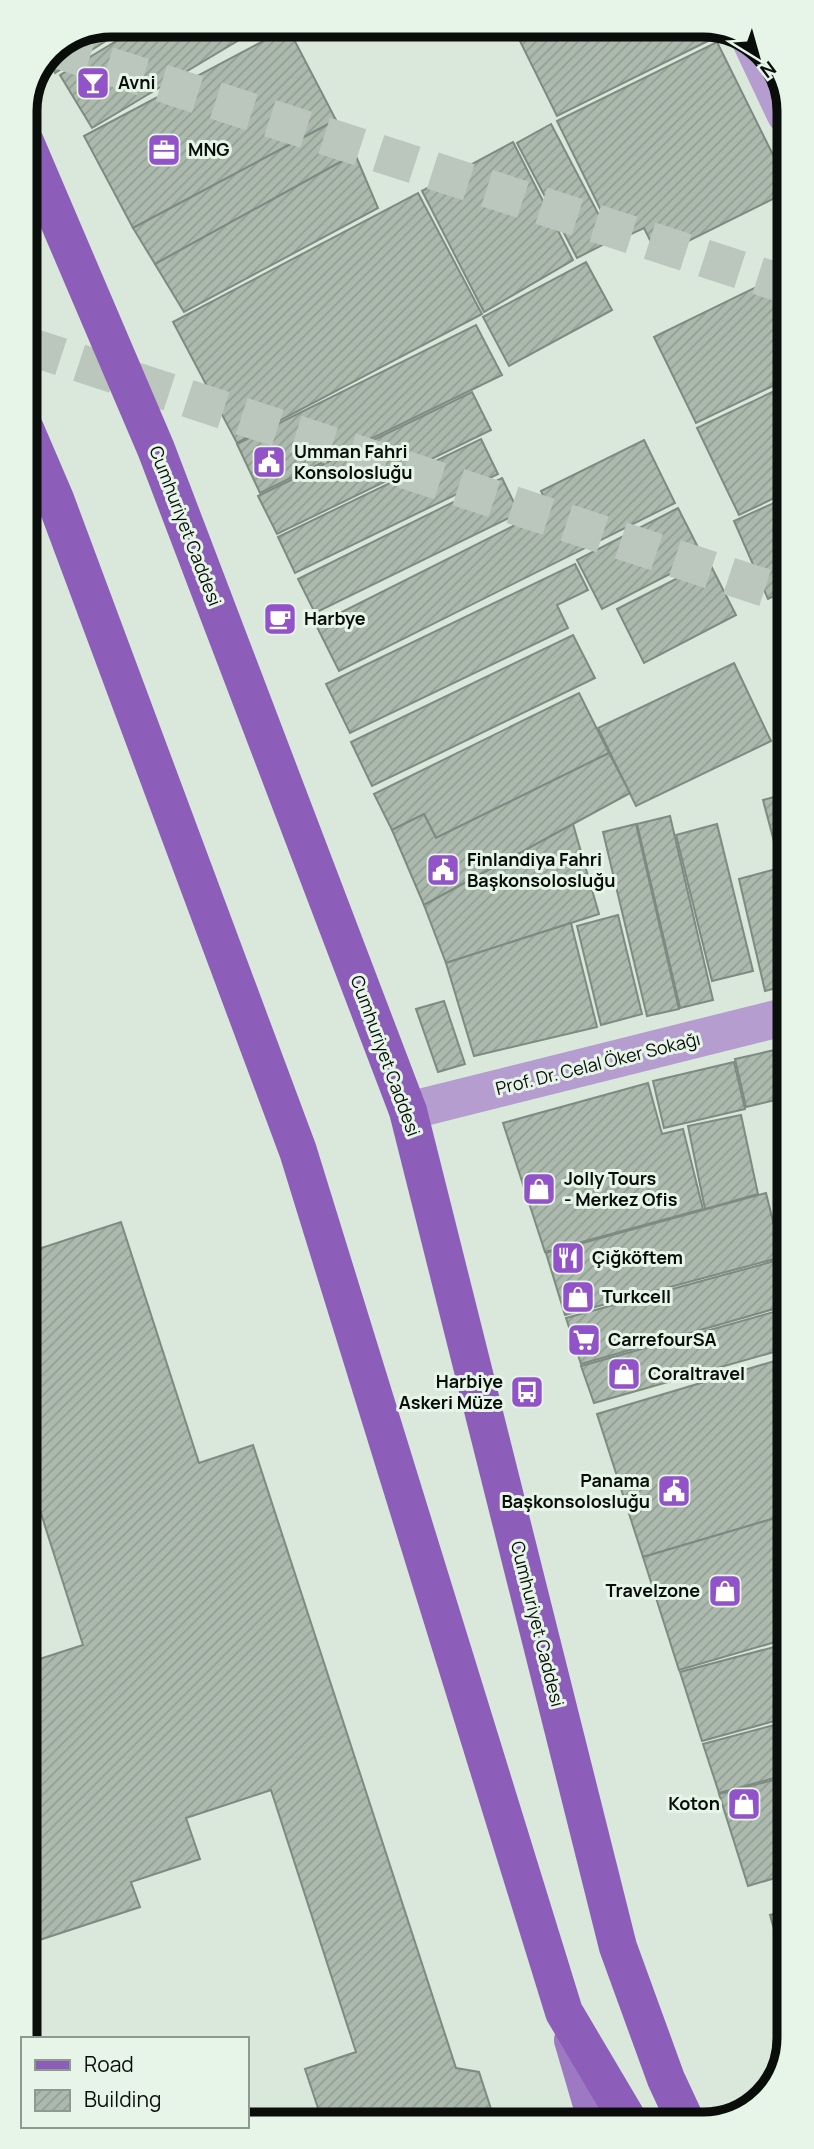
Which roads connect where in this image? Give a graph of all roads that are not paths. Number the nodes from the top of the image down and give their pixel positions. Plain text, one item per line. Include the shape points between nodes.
1 (765, 70) edge
2 (774, 90) edge
3 (37, 170) edge
4 (37, 457) edge
5 (777, 1019) edge
6 (408, 1111) junction
7 (564, 2012) junction
8 (594, 2112) edge
9 (623, 2112) edge
10 (681, 2112) edge

1 - 2 street
3 - 6 main road, Cumhuriyet Caddesi via 156,449
4 - 7 main road via 298,1152
5 - 6 street, Prof. Dr. Celal Öker Sokağı
6 - 10 main road, Cumhuriyet Caddesi via 618,1947
7 - 8 main road
7 - 9 main road

